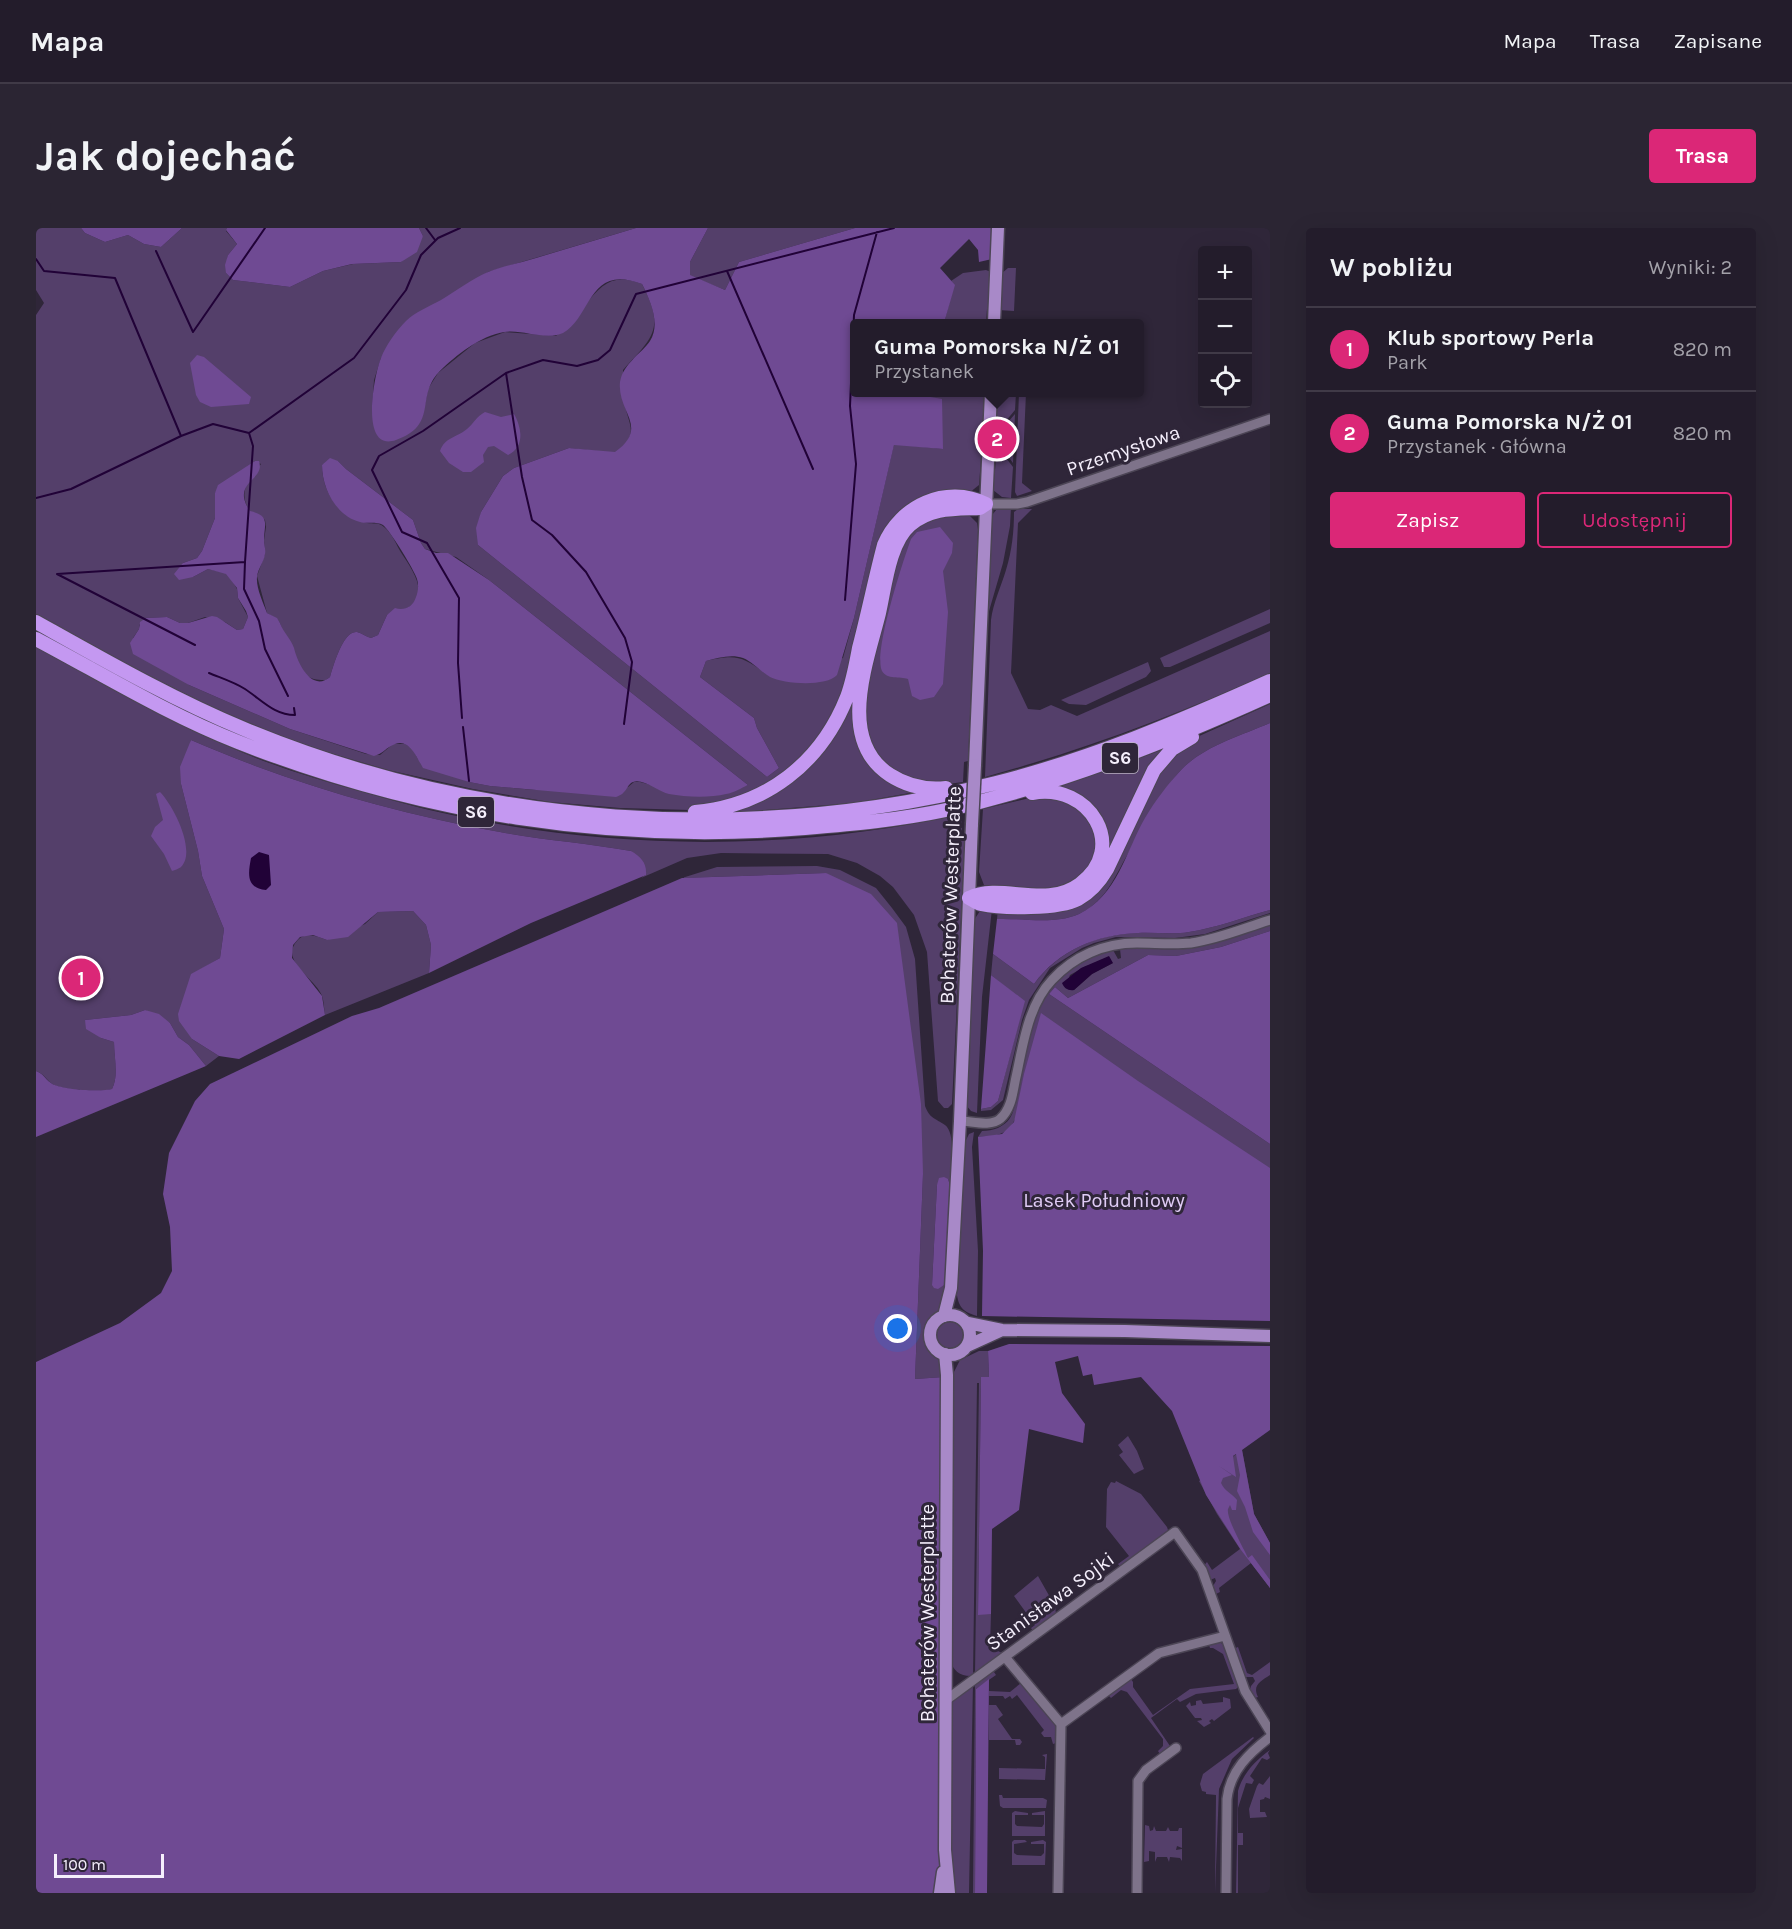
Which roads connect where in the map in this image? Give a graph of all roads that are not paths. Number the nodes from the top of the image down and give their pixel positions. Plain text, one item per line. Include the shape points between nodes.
1 (998, 228) edge
2 (994, 319) edge
3 (991, 397) edge
4 (1270, 418) edge
5 (986, 504) junction
6 (36, 622) edge
7 (36, 639) edge
8 (1270, 681) edge
9 (1270, 695) edge
10 (1248, 705) junction
11 (996, 783) junction
12 (987, 800) junction
13 (634, 818) junction
14 (969, 898) junction
15 (1270, 920) edge
16 (960, 1120) junction
17 (951, 1288) junction
18 (944, 1316) junction
19 (963, 1320) junction
20 (1002, 1330) junction
21 (1270, 1336) edge
22 (967, 1346) junction
23 (949, 1354) junction
24 (1225, 1636) junction
25 (1005, 1657) junction
26 (946, 1700) junction
27 (1061, 1724) junction
28 (1270, 1731) edge
29 (1270, 1737) edge
30 (1176, 1748) dead end
31 (945, 1850) junction
32 (940, 1893) edge
33 (949, 1893) edge
34 (1058, 1893) edge
35 (1137, 1893) edge
36 (1226, 1893) edge

1 - 2 main road
3 - 5 main road, Bohaterów Westerplatte
4 - 5 street, Przemysłowa via 1027,502
5 - 11 highway via 932,512 900,536 864,674 859,715 866,747 885,772 902,782 942,789
5 - 13 highway via 960,497 935,500 908,511 893,526 884,545 847,696 827,735 798,769 767,792 730,807
5 - 14 main road, Bohaterów Westerplatte, bridge
6 - 13 highway, S6 via 204,712 316,756 472,798
7 - 12 highway, S6 via 235,741 366,786 520,819 633,831 754,832 891,820
8 - 11 highway, S6 via 1100,751
9 - 10 highway, S6
10 - 12 highway, S6 via 1104,764
10 - 14 highway via 1179,744 1164,757 1154,770 1101,881 1079,899 1028,906 979,904
11 - 13 highway, S6 via 890,805 826,813 722,819
12 - 14 highway via 1041,791 1068,795 1094,816 1100,831 1100,858 1081,884 1063,893 1036,896 979,892
14 - 16 main road, Bohaterów Westerplatte
15 - 16 street via 1206,941 1119,944 1081,957 1056,975 1039,997 1006,1111 994,1122
16 - 17 main road, Bohaterów Westerplatte
17 - 18 main road, Bohaterów Westerplatte
17 - 19 main road, Bohaterów Westerplatte
18 - 19 main road
18 - 23 main road via 933,1324 930,1335 934,1347
19 - 20 main road
19 - 22 main road via 970,1331
20 - 21 main road
20 - 22 main road
22 - 23 main road
23 - 26 main road, Bohaterów Westerplatte
24 - 25 street, Stanisława Sojki via 1202,1570 1176,1532
24 - 27 street via 1159,1653
24 - 28 street via 1246,1694
25 - 26 street, Stanisława Sojki
25 - 27 street
26 - 31 main road, Bohaterów Westerplatte
27 - 34 street
29 - 36 street via 1247,1756 1229,1787
30 - 35 street via 1139,1777
31 - 32 main road, Bohaterów Westerplatte
31 - 33 main road, Bohaterów Westerplatte

